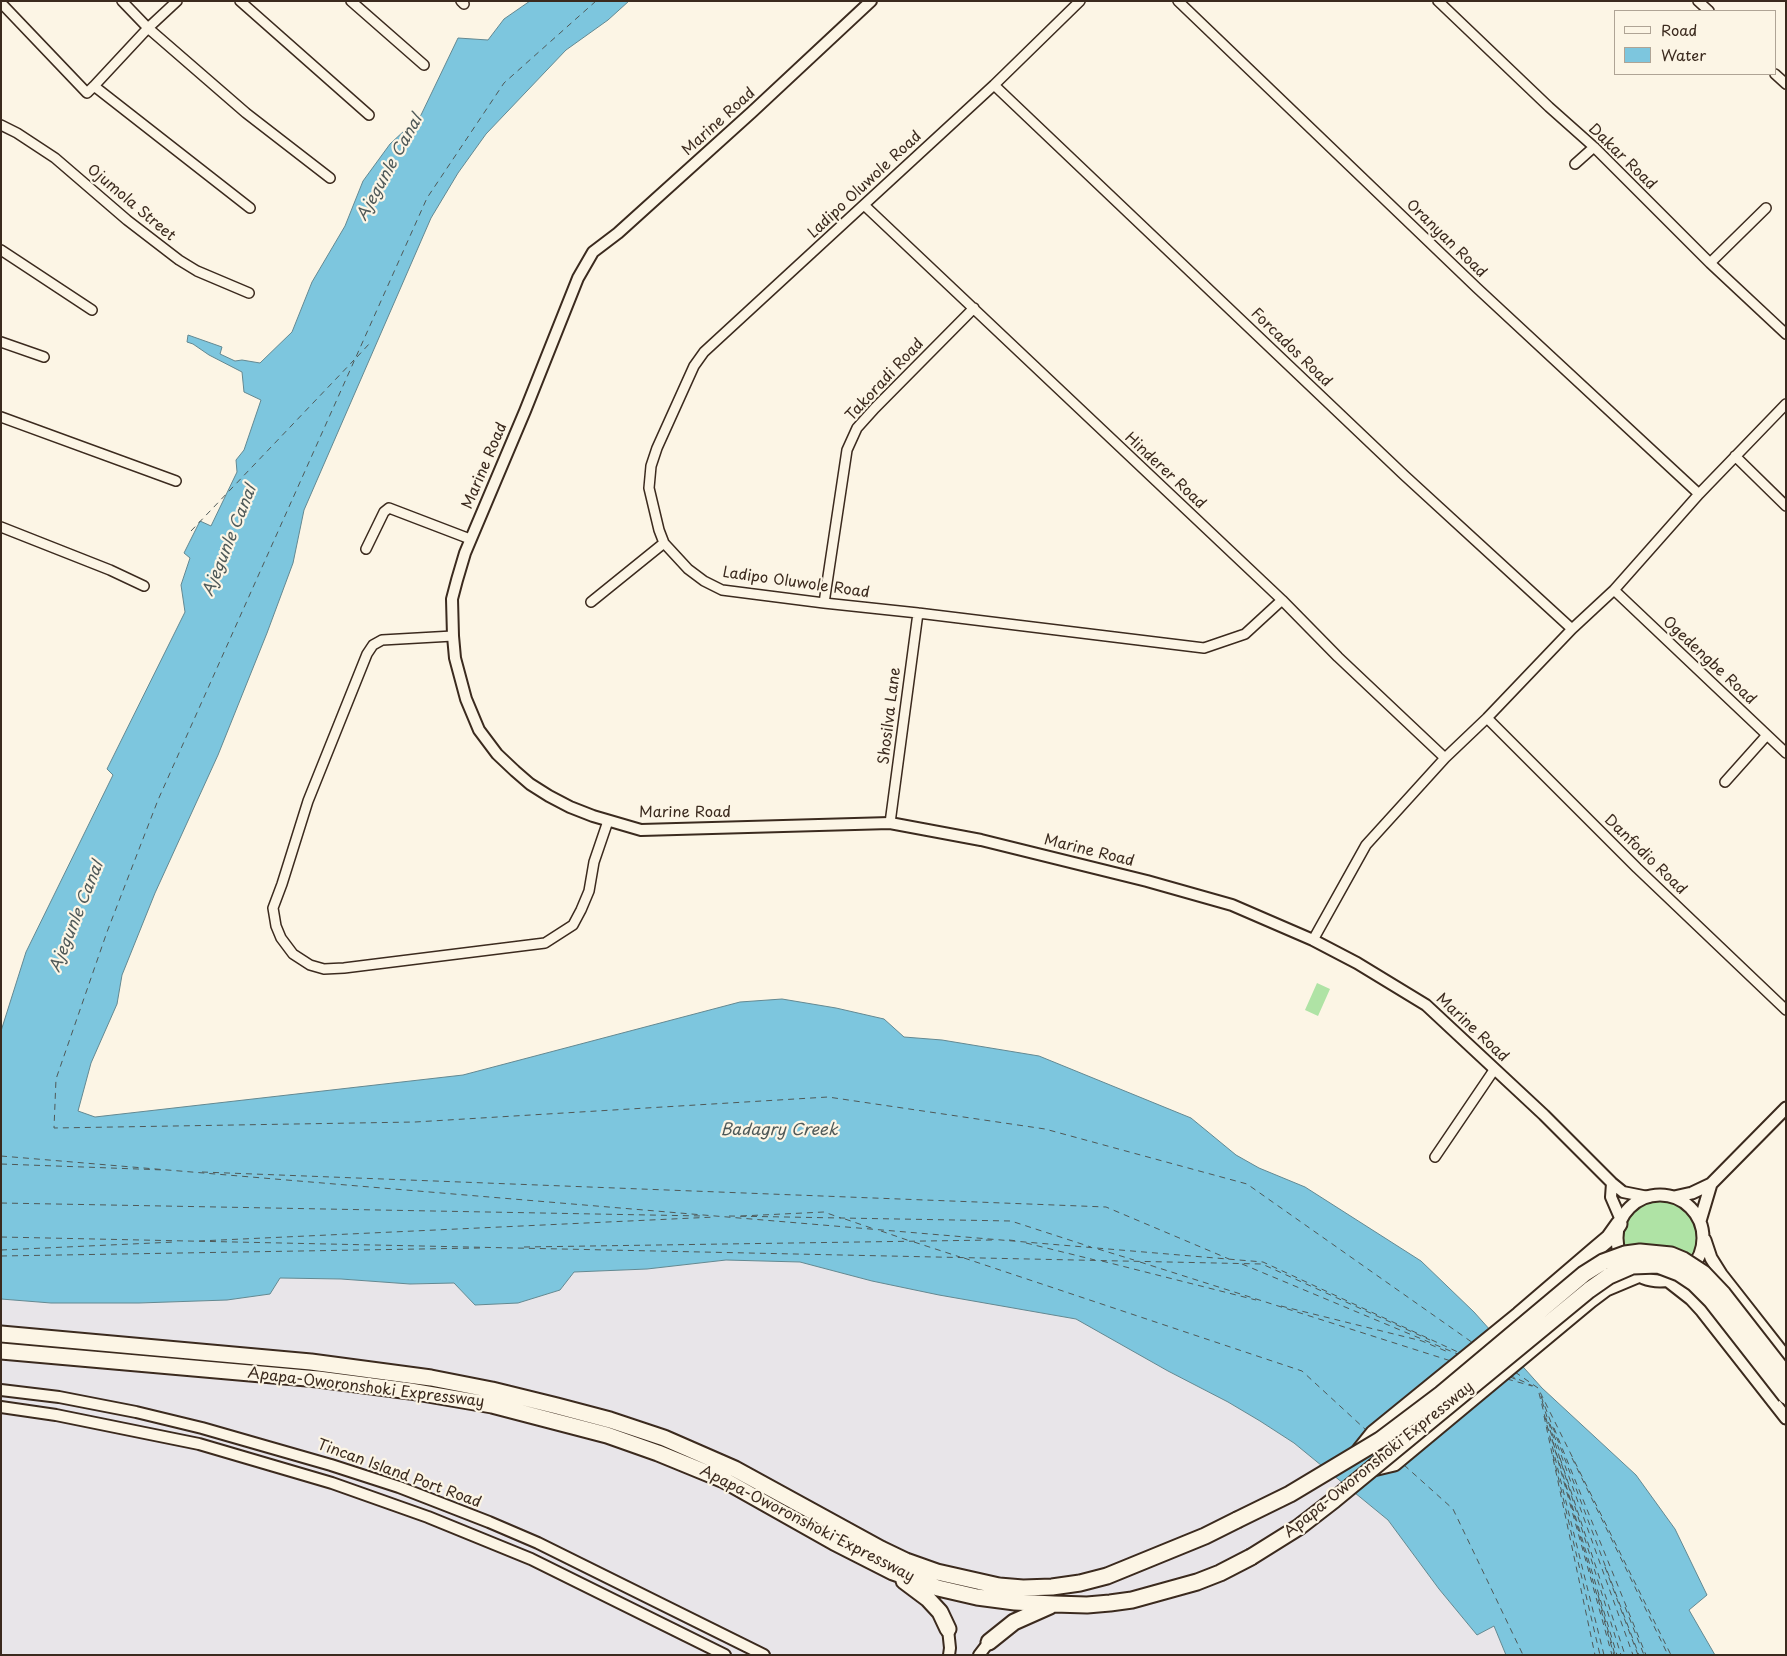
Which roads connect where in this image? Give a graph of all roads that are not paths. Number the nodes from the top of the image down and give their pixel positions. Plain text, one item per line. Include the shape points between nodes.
1 (122, 1) edge
2 (177, 1) edge
3 (240, 1) edge
4 (351, 1) edge
5 (871, 1) edge
6 (1080, 1) edge
7 (1178, 1) edge
8 (1438, 1) edge
9 (1698, 1) edge
10 (3, 6) dead end
11 (1708, 10) edge
12 (148, 28) junction
13 (424, 65) dead end
14 (1776, 75) edge
15 (1786, 84) edge
16 (994, 85) junction
17 (94, 86) junction
18 (369, 115) dead end
19 (1, 125) edge
20 (1594, 147) junction
21 (1575, 164) dead end
22 (330, 178) dead end
23 (864, 205) junction
24 (250, 208) dead end
25 (1766, 208) dead end
26 (1, 250) edge
27 (1710, 263) junction
28 (249, 293) dead end
29 (974, 308) junction
30 (92, 310) dead end
31 (1786, 334) edge
32 (1, 342) edge
33 (44, 357) dead end
34 (1786, 404) edge
35 (1, 418) edge
36 (1736, 456) junction
37 (176, 481) dead end
38 (1699, 494) junction
39 (1786, 506) edge
40 (1, 527) edge
41 (470, 539) junction
42 (664, 544) junction
43 (366, 548) dead end
44 (144, 586) dead end
45 (1614, 590) junction
46 (1282, 600) junction
47 (591, 602) dead end
48 (824, 603) junction
49 (918, 613) junction
50 (1572, 629) junction
51 (452, 636) junction
52 (1487, 718) junction
53 (1767, 735) junction
54 (1786, 753) edge
55 (1445, 758) junction
56 (1725, 782) dead end
57 (608, 821) junction
58 (890, 824) junction
59 (1313, 940) junction
60 (1786, 1010) edge
61 (1494, 1070) junction
62 (1786, 1108) edge
63 (1436, 1157) dead end
64 (1612, 1183) junction
65 (1711, 1184) junction
66 (1648, 1196) junction
67 (1674, 1197) junction
68 (1700, 1221) junction
69 (1620, 1222) junction
70 (1704, 1237) junction
71 (1637, 1275) junction
72 (1668, 1281) junction
73 (1, 1334) edge
74 (1, 1351) edge
75 (1786, 1357) edge
76 (1786, 1375) edge
77 (1, 1390) edge
78 (1786, 1396) edge
79 (1, 1407) edge
80 (1786, 1418) edge
81 (1357, 1455) junction
82 (1373, 1468) junction
83 (893, 1572) junction
84 (1054, 1604) junction
85 (948, 1630) joint
86 (989, 1642) joint
87 (725, 1655) edge
88 (764, 1655) edge
89 (949, 1655) edge
90 (978, 1655) edge

1 - 12 street
2 - 12 street
3 - 18 street
4 - 13 street
5 - 41 street, Marine Road via 752,112 593,252 578,278
6 - 16 street, Ladipo Oluwole Road
7 - 38 street, Oranyan Road via 1477,288
8 - 20 street, Dakar Road
9 - 11 street
10 - 17 street via 87,93
12 - 17 street
12 - 22 street via 246,113
14 - 15 street
16 - 23 street, Ladipo Oluwole Road
16 - 50 street, Forcados Road via 1397,468
17 - 24 street
19 - 28 street, Ojumola Street via 55,158 179,260
20 - 21 street
20 - 27 street, Dakar Road
23 - 29 street, Hinderer Road
23 - 42 street, Ladipo Oluwole Road via 714,341 694,366 651,466 649,488
25 - 27 street
26 - 30 street
27 - 31 street, Dakar Road
29 - 46 street, Hinderer Road
29 - 48 street, Takoradi Road via 857,428 847,450
32 - 33 street
34 - 36 street
35 - 37 street
36 - 38 street
36 - 39 street
38 - 45 street
40 - 44 street
41 - 43 street via 389,508
41 - 51 street, Marine Road via 452,599
42 - 47 street
42 - 48 street, Ladipo Oluwole Road via 688,569 722,590
45 - 50 street
45 - 53 street, Ogedengbe Road
46 - 49 street, Ladipo Oluwole Road via 1245,634 1204,648
46 - 55 street, Hinderer Road
48 - 49 street, Ladipo Oluwole Road
49 - 58 street, Shosilva Lane
50 - 52 street
51 - 57 street, Marine Road via 466,699 479,730 497,754 549,796
51 - 57 street via 382,640 367,654 308,801 273,908 281,938 293,954 324,969 545,943 573,925 581,910
52 - 55 street
52 - 60 street, Danfodio Road via 1637,868
53 - 54 street, Ogedengbe Road
53 - 56 street
55 - 59 street via 1366,845
57 - 58 street, Marine Road via 641,830
58 - 59 street, Marine Road via 981,840 1232,905
59 - 61 street, Marine Road via 1426,1005
61 - 63 street
61 - 64 street, Marine Road
62 - 65 main road
64 - 66 street, Marine Road via 1623,1192
64 - 69 street via 1611,1197
65 - 67 main road
65 - 68 main road
66 - 67 main road
66 - 69 main road via 1633,1204
67 - 68 main road via 1692,1208
68 - 70 main road
69 - 71 main road via 1618,1248 1625,1263
69 - 81 highway via 1602,1244 1519,1315 1374,1432
70 - 72 main road via 1702,1252 1694,1266 1682,1276
70 - 75 main road via 1721,1274
71 - 72 main road via 1652,1281
71 - 82 highway via 1606,1288 1394,1463
72 - 80 main road via 1702,1311
73 - 81 highway, Apapa-Oworonshoki Expressway, bridge via 312,1362 431,1378 520,1397 610,1420 664,1438 735,1469 906,1561 937,1572 999,1586 1052,1587 1107,1576 1205,1536 1290,1494
74 - 83 highway, Apapa-Oworonshoki Expressway via 318,1379 492,1405 607,1435 724,1480
76 - 81 highway, Apapa-Oworonshoki Expressway, bridge via 1703,1273 1671,1255 1631,1252 1603,1262 1584,1274 1441,1394
77 - 88 street, Tincan Island Port Road via 68,1399 202,1428 303,1456 399,1488 538,1543
78 - 82 highway, Apapa-Oworonshoki Expressway, bridge via 1694,1283 1658,1265 1632,1266 1589,1290
79 - 87 street, Tincan Island Port Road via 56,1414 199,1444 332,1483 531,1559
82 - 84 highway, Apapa-Oworonshoki Expressway, bridge via 1299,1527 1220,1573 1132,1600 1087,1605
83 - 84 highway, Apapa-Oworonshoki Expressway via 977,1597
83 - 85 highway via 928,1599 940,1612
84 - 86 highway via 1014,1622
85 - 89 street
86 - 90 street

